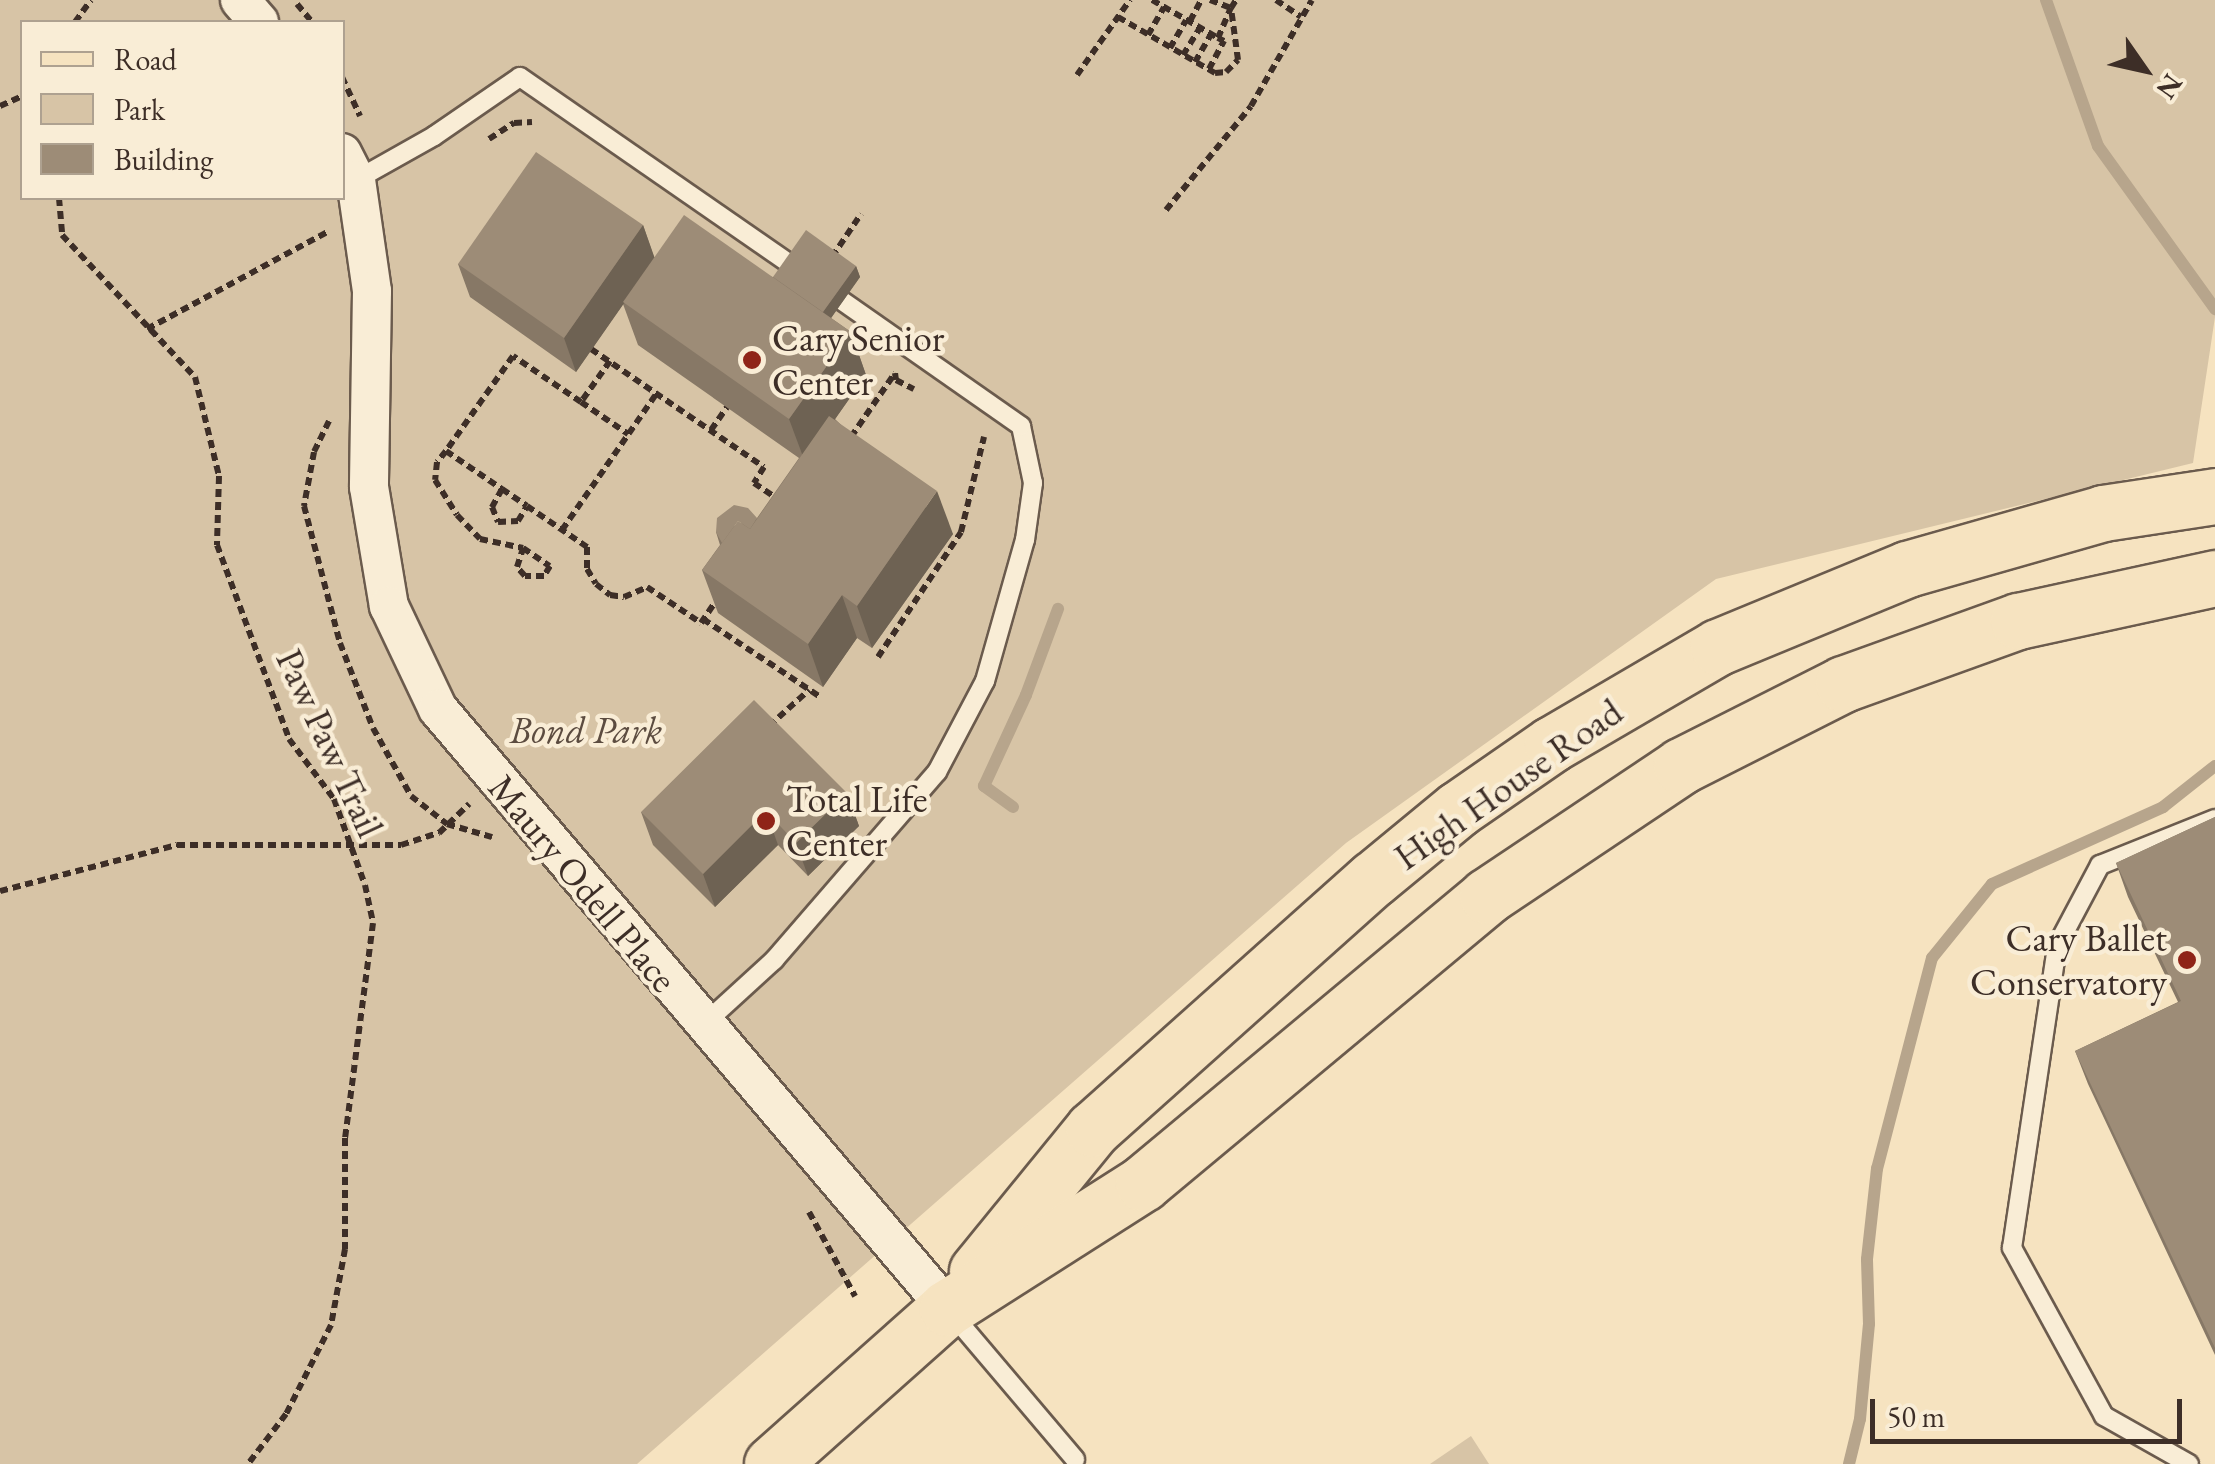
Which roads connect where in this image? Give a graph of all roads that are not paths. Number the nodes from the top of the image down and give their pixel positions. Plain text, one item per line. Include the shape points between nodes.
1 (240, 0) edge
2 (258, 20) edge
3 (349, 167) edge
4 (2215, 496) edge
5 (2208, 568) edge
6 (2215, 820) edge
7 (703, 1025) junction
8 (947, 1308) junction
9 (1075, 1459) dead end
10 (772, 1464) edge
11 (2189, 1464) edge

1 - 2 street
3 - 7 street, Maury Odell Place via 372,291 369,487 389,606 438,709
3 - 7 lane via 434,136 520,77 1021,426 1033,482 1025,540 985,681 937,772 774,960
4 - 8 main road, High House Road via 2103,513 1907,569 1718,647 1552,744 1373,879 1093,1129
5 - 8 main road, High House Road via 2018,621 1843,684 1681,766 1487,896 1143,1182
6 - 11 lane via 2100,864 2057,946 2012,1248 2104,1416
7 - 8 street, Maury Odell Place
8 - 9 lane
8 - 10 main road, High House Road

